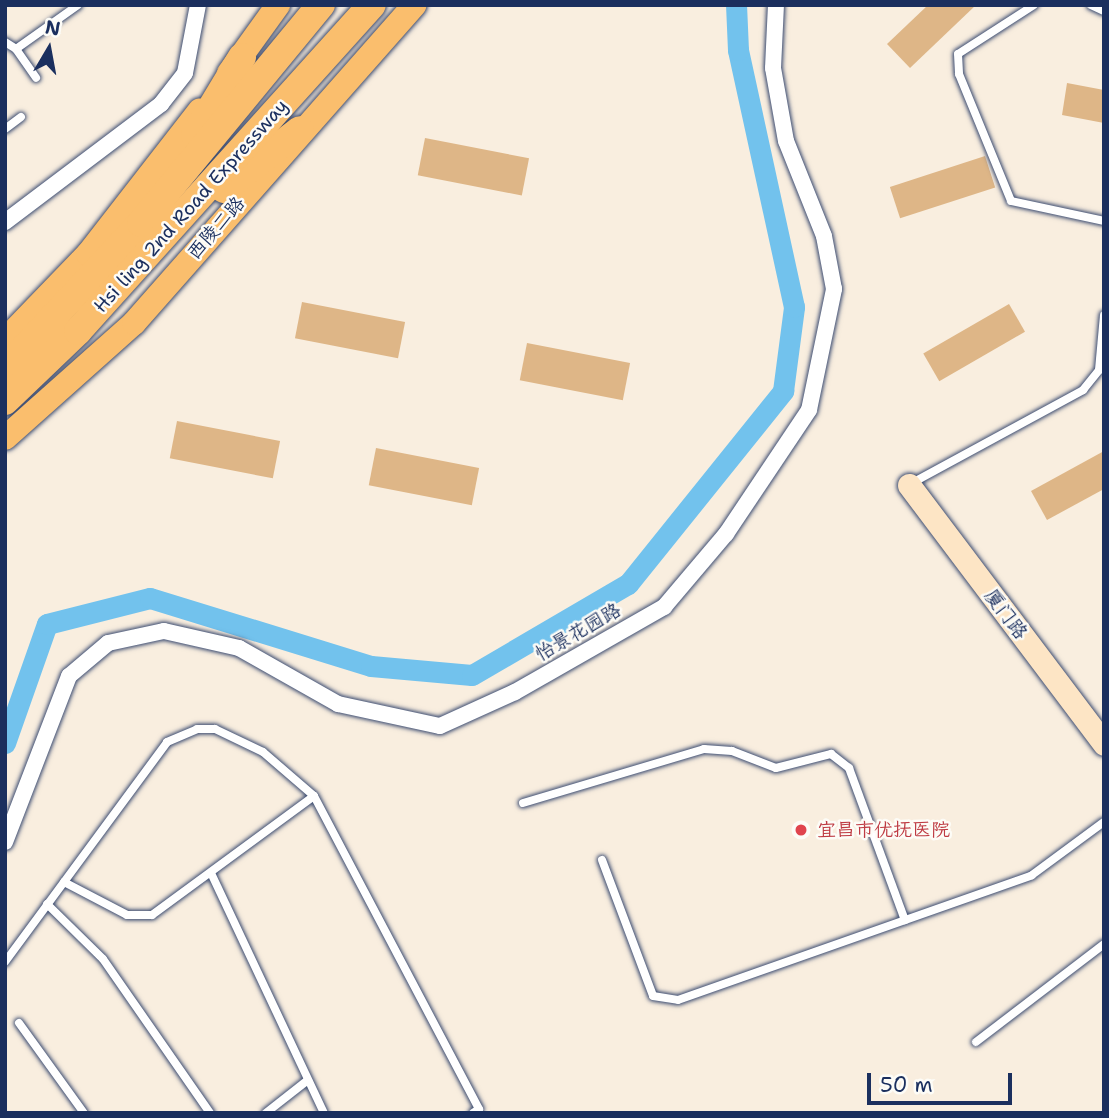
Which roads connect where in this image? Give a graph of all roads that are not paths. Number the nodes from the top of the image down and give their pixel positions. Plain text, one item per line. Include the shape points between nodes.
1 (78, 5) edge
2 (198, 5) edge
3 (278, 5) edge
4 (321, 5) edge
5 (372, 5) edge
6 (414, 5) edge
7 (776, 5) edge
8 (1034, 5) edge
9 (1091, 5) edge
10 (1104, 11) edge
11 (5, 42) edge
12 (16, 49) junction
13 (242, 57) junction
14 (36, 79) dead end
15 (21, 117) dead end
16 (5, 129) edge
17 (300, 130) junction
18 (1104, 221) edge
19 (5, 222) edge
20 (153, 229) junction
21 (1104, 316) edge
22 (5, 340) edge
23 (5, 369) edge
24 (5, 401) edge
25 (5, 438) edge
26 (909, 485) joint
27 (1104, 744) edge
28 (314, 796) junction
29 (523, 803) dead end
30 (1104, 822) edge
31 (5, 842) edge
32 (602, 860) dead end
33 (211, 873) junction
34 (64, 882) junction
35 (47, 904) junction
36 (905, 920) junction
37 (1104, 944) edge
38 (5, 962) edge
39 (19, 1023) dead end
40 (975, 1042) dead end
41 (308, 1080) junction
42 (85, 1113) edge
43 (210, 1113) edge
44 (266, 1113) edge
45 (324, 1113) edge
46 (473, 1113) edge

1 - 12 lane
2 - 19 street via 185,73 161,104
3 - 13 main road
4 - 20 highway, Hsi ling 2nd Road Expressway
5 - 20 highway, Hsi ling 2nd Road Expressway
6 - 17 main road, 西陵二路
7 - 31 street, 怡景花园路 via 773,68 786,141 824,236 834,289 809,410 726,534 664,607 515,692 440,726 338,704 239,648 164,631 108,643 69,676
8 - 18 lane via 958,54 959,74 1011,201
9 - 10 lane
11 - 12 lane
12 - 14 lane
13 - 20 highway
13 - 22 main road via 88,254
15 - 16 lane
17 - 20 highway
17 - 25 main road, 西陵二路 via 134,323
20 - 23 highway, Hsi ling 2nd Road Expressway
20 - 24 highway, Hsi ling 2nd Road Expressway via 78,331
21 - 26 lane via 1099,370 1083,390
26 - 27 street, 厦门路
28 - 33 lane
28 - 34 lane via 263,752 215,729 197,729 167,742
28 - 46 lane via 479,1109
29 - 36 lane via 704,749 732,751 776,768 831,754 849,768
30 - 36 lane via 1032,875
32 - 36 lane via 653,996 678,1000
33 - 34 lane via 152,915 127,915
33 - 41 lane
34 - 35 lane
35 - 38 lane
35 - 43 lane via 103,959
37 - 40 lane
39 - 42 lane
41 - 44 lane
41 - 45 lane

